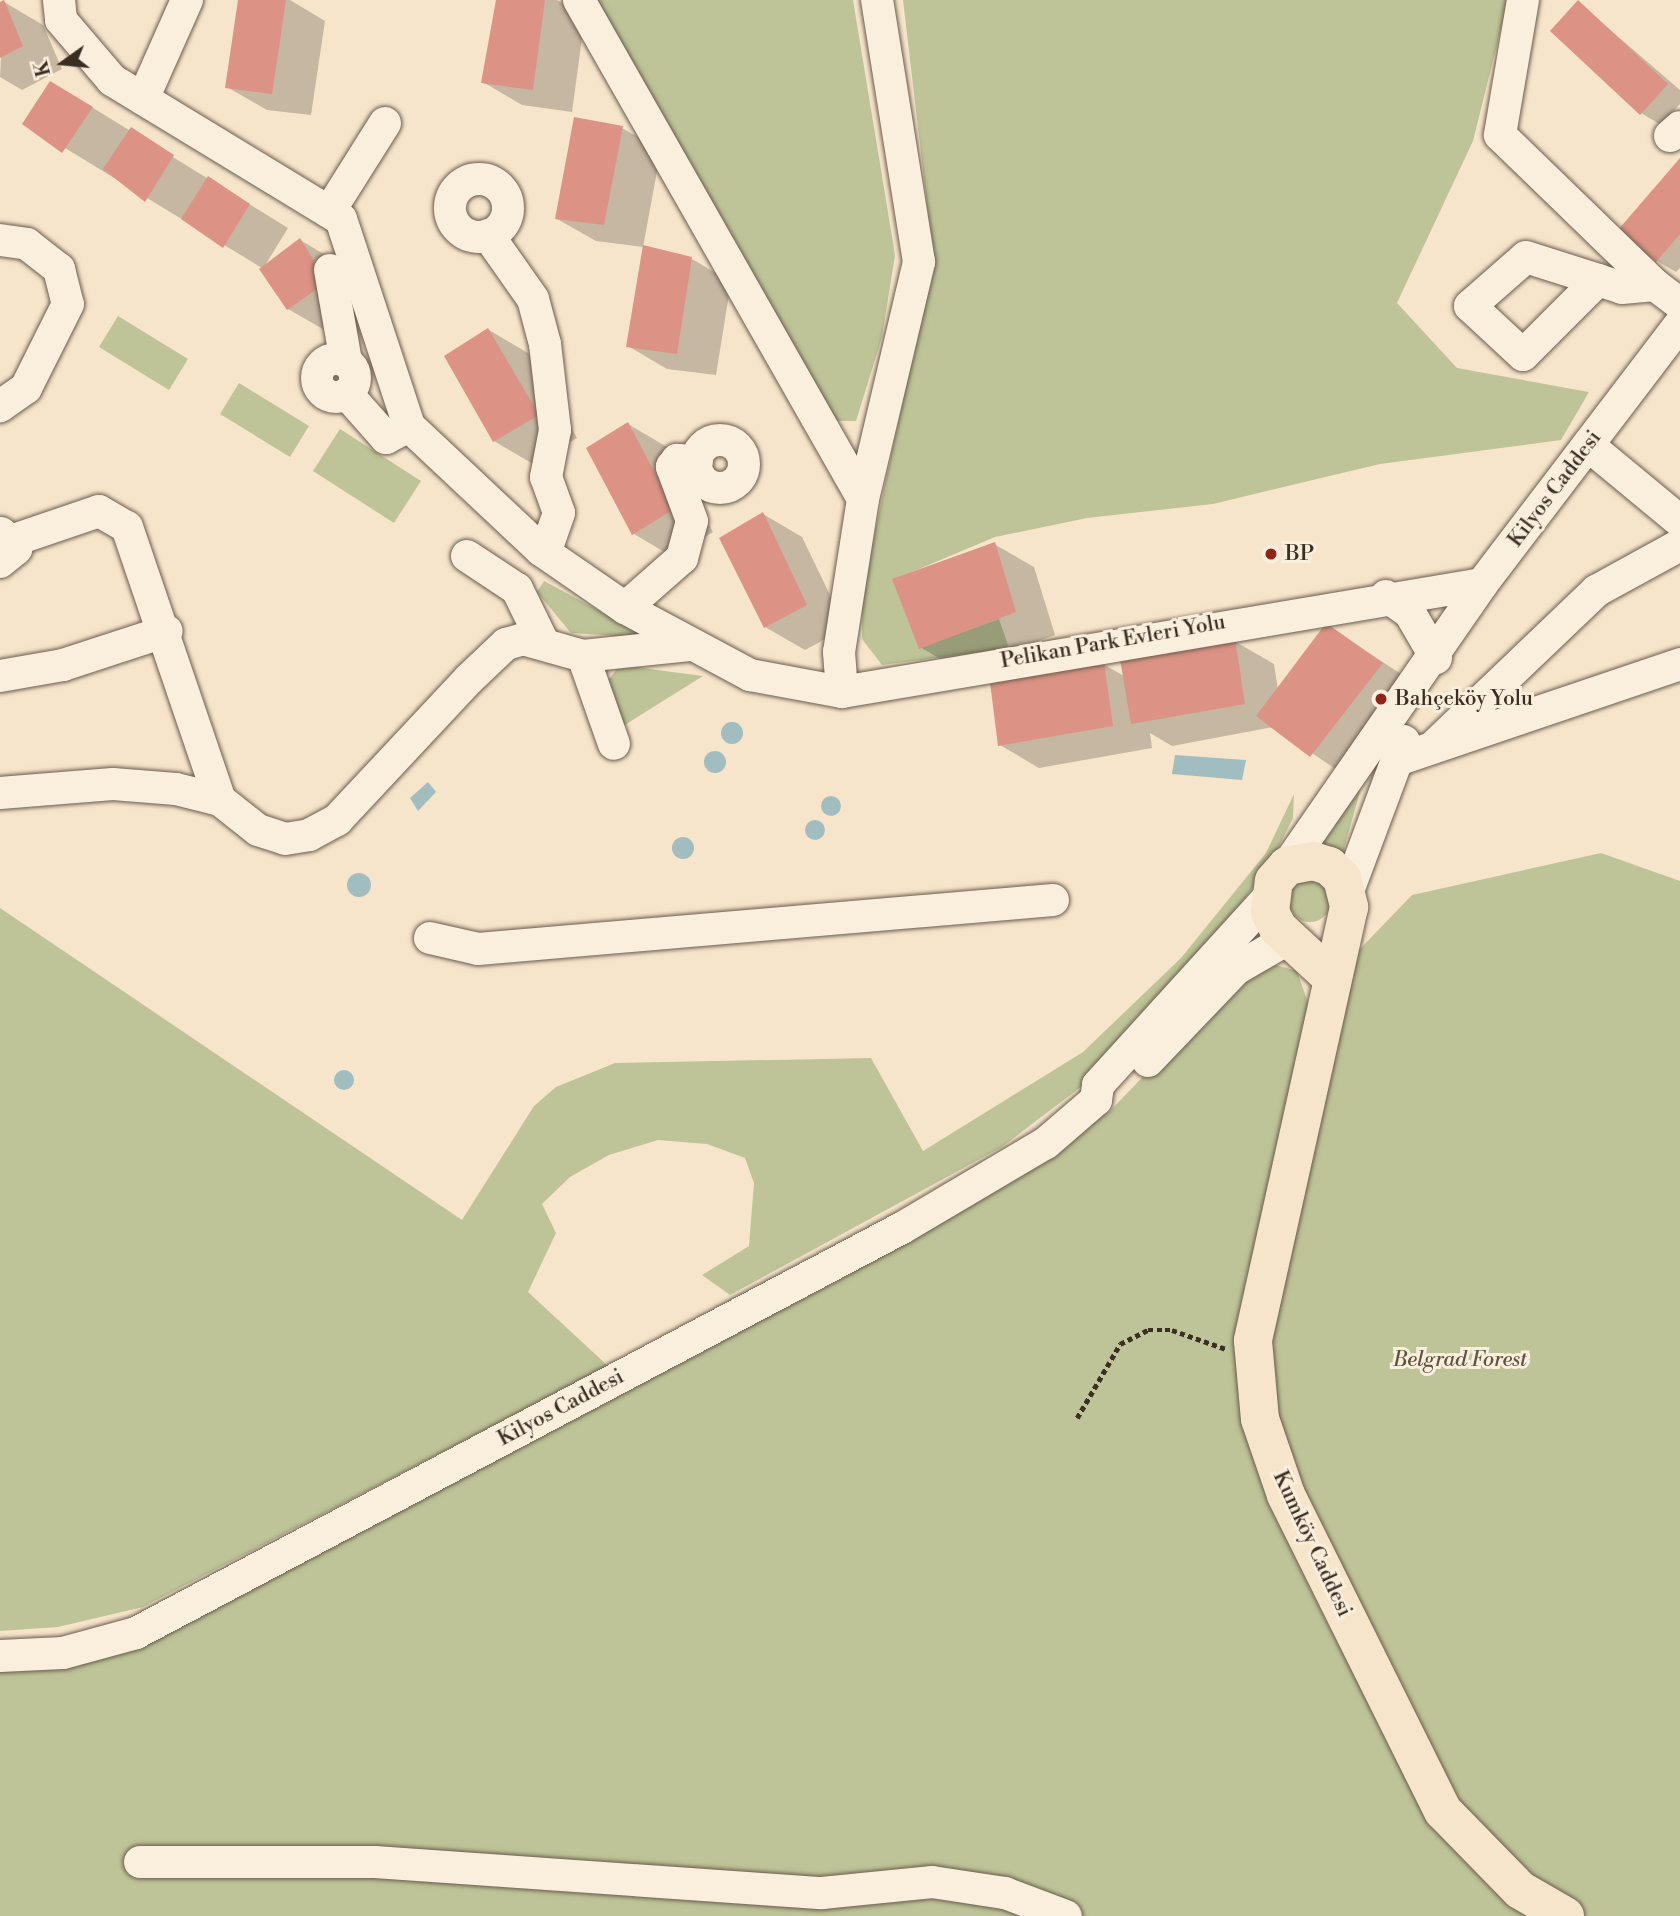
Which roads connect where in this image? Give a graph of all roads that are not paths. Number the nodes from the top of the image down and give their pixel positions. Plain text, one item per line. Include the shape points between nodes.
1 (187, 0) edge
2 (579, 0) edge
3 (877, 0) edge
4 (1523, 0) edge
5 (56, 7) edge
6 (143, 99) junction
7 (385, 123) dead end
8 (329, 212) junction
9 (488, 235) dead end
10 (0, 240) edge
11 (330, 270) dead end
12 (1598, 280) dead end
13 (1655, 285) junction
14 (1680, 304) edge
15 (1680, 324) edge
16 (0, 406) edge
17 (409, 426) junction
18 (1588, 445) junction
19 (697, 461) dead end
20 (863, 499) junction
21 (1680, 521) edge
22 (5, 545) edge
23 (1680, 545) edge
24 (545, 553) junction
25 (467, 556) dead end
26 (1482, 584) junction
27 (1386, 596) junction
28 (625, 608) junction
29 (167, 631) junction
30 (542, 639) junction
31 (689, 645) junction
32 (583, 656) junction
33 (1436, 657) junction
34 (1680, 664) edge
35 (0, 676) edge
36 (842, 692) junction
37 (614, 744) dead end
38 (1433, 747) junction
39 (1397, 760) junction
40 (0, 793) edge
41 (220, 800) junction
42 (1278, 882) junction
43 (1053, 900) dead end
44 (1346, 906) junction
45 (430, 938) dead end
46 (1294, 939) junction
47 (1332, 978) junction
48 (1096, 1100) junction
49 (0, 1656) edge
50 (140, 1862) dead end
51 (1066, 1916) edge
52 (1565, 1916) edge

1 - 6 street
2 - 20 street
3 - 20 street via 919,262
4 - 13 street via 1500,135
5 - 6 street via 112,80
6 - 8 street
7 - 8 street
8 - 17 street via 341,219
9 - 24 street via 533,299 547,356 555,430 546,477 559,513
10 - 16 street via 27,244 59,269 68,304 26,388
11 - 17 street via 346,362 355,377 347,394 386,438
12 - 13 street via 1622,288
13 - 14 street
15 - 18 street, Kilyos Caddesi
17 - 24 street
18 - 21 street
18 - 26 street, Kilyos Caddesi
19 - 28 street via 677,460 672,467 692,521 682,558
20 - 36 street via 839,652
22 - 29 street via 99,511 119,517
23 - 38 street via 1596,591
24 - 28 street
25 - 30 street via 517,589
26 - 27 street, Pelikan Park Evleri Yolu
26 - 33 street, Kilyos Caddesi
27 - 33 street via 1410,613
27 - 36 street, Pelikan Park Evleri Yolu
28 - 31 street
29 - 35 street via 63,665
29 - 41 street
30 - 32 street
30 - 41 street via 506,644 337,820 309,835 285,839 258,830
31 - 32 street
31 - 36 street via 750,675
32 - 37 street
33 - 39 street
33 - 42 street
34 - 38 street
38 - 39 street
39 - 44 street
40 - 41 street via 113,784 176,789
42 - 44 main road via 1313,861 1329,866
42 - 46 main road via 1278,928
42 - 48 street via 1098,1085
43 - 45 street via 478,949
44 - 46 main road via 1320,941
44 - 47 main road, Kumköy Caddesi
46 - 47 main road
46 - 48 street via 1236,969 1112,1099
47 - 52 main road, Kumköy Caddesi via 1252,1341 1260,1419 1286,1496 1443,1811 1520,1890
48 - 49 street, Kilyos Caddesi via 1046,1143 902,1228 136,1633 63,1653
50 - 51 street via 375,1862 822,1893 932,1882 1005,1893

